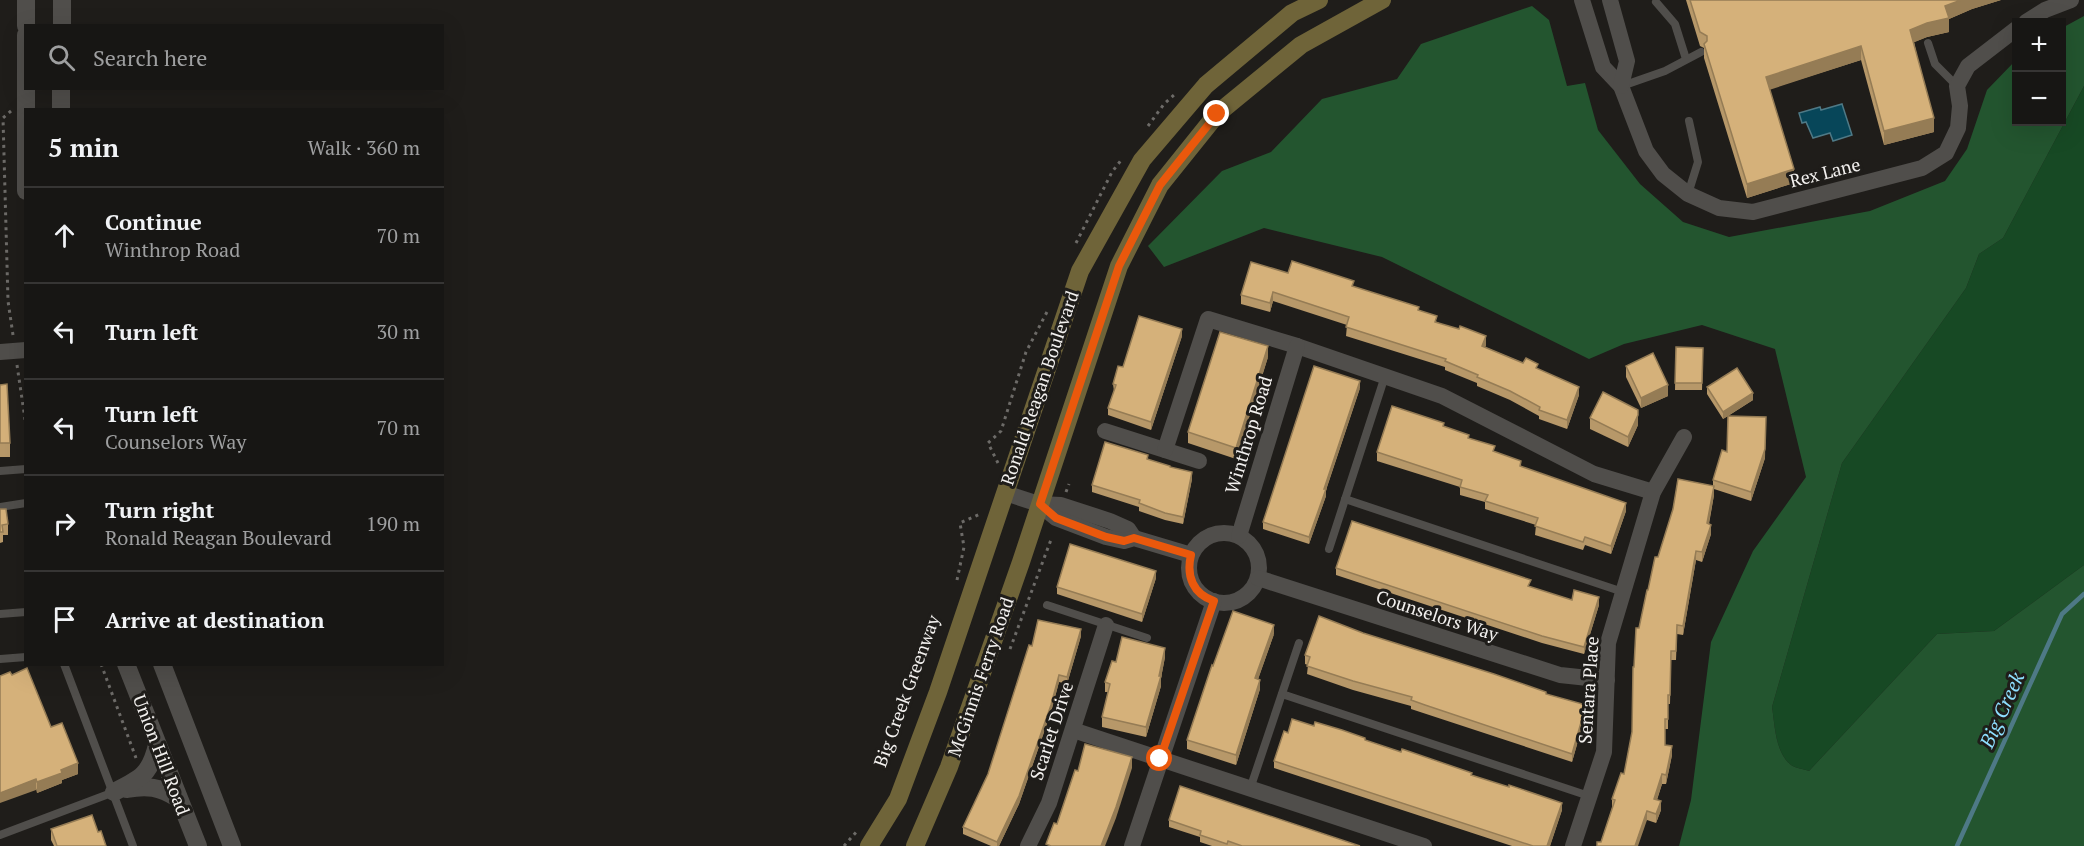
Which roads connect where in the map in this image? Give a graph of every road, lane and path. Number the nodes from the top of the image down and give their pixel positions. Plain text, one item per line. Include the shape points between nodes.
1 (26, 0) edge
2 (62, 0) edge
3 (1319, 0) edge
4 (1382, 0) edge
5 (1582, 0) edge
6 (1610, 0) edge
7 (2071, 0) edge
8 (1656, 2) dead end
9 (2032, 18) edge
10 (26, 24) edge
11 (62, 24) edge
12 (2012, 32) edge
13 (1928, 43) dead end
14 (1701, 52) dead end
15 (1686, 59) junction
16 (1621, 86) junction
17 (1957, 86) junction
18 (26, 90) edge
19 (61, 90) edge
20 (26, 108) edge
21 (61, 108) edge
22 (14, 109) dead end
23 (1689, 121) dead end
24 (1688, 194) junction
25 (1297, 346) junction
26 (13, 351) edge
27 (1385, 376) junction
28 (24, 414) edge
29 (1105, 431) dead end
30 (1684, 437) dead end
31 (988, 443) dead end
32 (1165, 450) junction
33 (1199, 461) dead end
34 (24, 469) edge
35 (0, 471) edge
36 (995, 473) dead end
37 (1653, 492) junction
38 (1005, 493) junction
39 (1345, 499) junction
40 (24, 503) edge
41 (1040, 504) junction
42 (0, 507) edge
43 (981, 514) dead end
44 (1239, 536) junction
45 (1329, 549) dead end
46 (1191, 555) junction
47 (1258, 578) junction
48 (955, 588) dead end
49 (1623, 592) junction
50 (1214, 601) junction
51 (1047, 605) dead end
52 (24, 612) edge
53 (0, 614) edge
54 (1106, 625) junction
55 (1147, 638) dead end
56 (1299, 643) dead end
57 (24, 657) edge
58 (0, 658) edge
59 (65, 666) edge
60 (127, 666) edge
61 (163, 666) edge
62 (1606, 680) junction
63 (1282, 694) junction
64 (1073, 730) junction
65 (157, 745) junction
66 (1160, 759) junction
67 (1250, 789) junction
68 (114, 792) junction
69 (1589, 796) junction
70 (177, 798) junction
71 (858, 830) dead end
72 (0, 835) edge
73 (133, 846) edge
74 (198, 846) edge
75 (232, 846) edge
76 (844, 846) edge
77 (869, 846) edge
78 (915, 846) edge
79 (1028, 846) edge
80 (1132, 846) edge
81 (1424, 846) edge
82 (1573, 846) edge

1 - 10 street
2 - 11 street
3 - 38 main road, Ronald Reagan Boulevard via 1292,13 1206,85 1142,160 1080,272
4 - 41 main road, Ronald Reagan Boulevard via 1301,45 1217,114 1160,185 1119,266
5 - 16 street, Rex Lane via 1603,67
6 - 16 street via 1627,61
7 - 9 street
8 - 15 lane via 1675,24
12 - 17 street via 1968,66
13 - 17 lane via 1935,64
14 - 15 lane
15 - 16 lane via 1665,71
16 - 24 street, Rex Lane via 1646,151 1663,174
17 - 24 street, Rex Lane via 1958,128 1946,153 1922,168 1753,212 1719,208
18 - 20 street
19 - 21 street
22 - 26 path via 3,118
23 - 24 lane via 1698,162
25 - 27 street
25 - 32 street via 1208,319
25 - 44 street, Winthrop Road
26 - 28 path
27 - 37 street via 1442,396 1594,474
27 - 39 lane
29 - 32 street
30 - 37 street, Sentara Place
31 - 36 path via 998,463
32 - 33 street
34 - 35 lane
37 - 49 street, Sentara Place
38 - 41 street
38 - 77 main road, Ronald Reagan Boulevard via 898,799
39 - 45 lane
39 - 49 lane
40 - 42 lane
41 - 46 street via 1061,505 1110,521 1128,529 1134,538
41 - 78 main road, McGinnis Ferry Road via 949,767
43 - 48 path via 960,524 964,548
44 - 46 street via 1209,536
44 - 47 street via 1256,553
46 - 50 street via 1191,582 1203,596
47 - 50 street via 1252,590 1237,601
47 - 62 street, Counselors Way via 1560,675
49 - 62 street, Sentara Place via 1608,643
50 - 66 street
51 - 54 lane
52 - 53 lane
54 - 55 lane
54 - 64 street, Scarlet Drive
56 - 63 lane
57 - 58 lane
59 - 68 lane
60 - 65 street, Union Hill Road
61 - 75 street, Union Hill Road
62 - 69 street, Sentara Place via 1604,752
63 - 67 lane
63 - 69 lane
64 - 66 street
64 - 79 street, Scarlet Drive via 1048,803
65 - 68 street via 145,774
65 - 70 street, Union Hill Road
66 - 67 street
66 - 80 street
67 - 81 street
68 - 70 street via 149,786
68 - 72 lane
68 - 73 lane
69 - 82 street, Sentara Place
70 - 74 street, Union Hill Road
71 - 76 path

